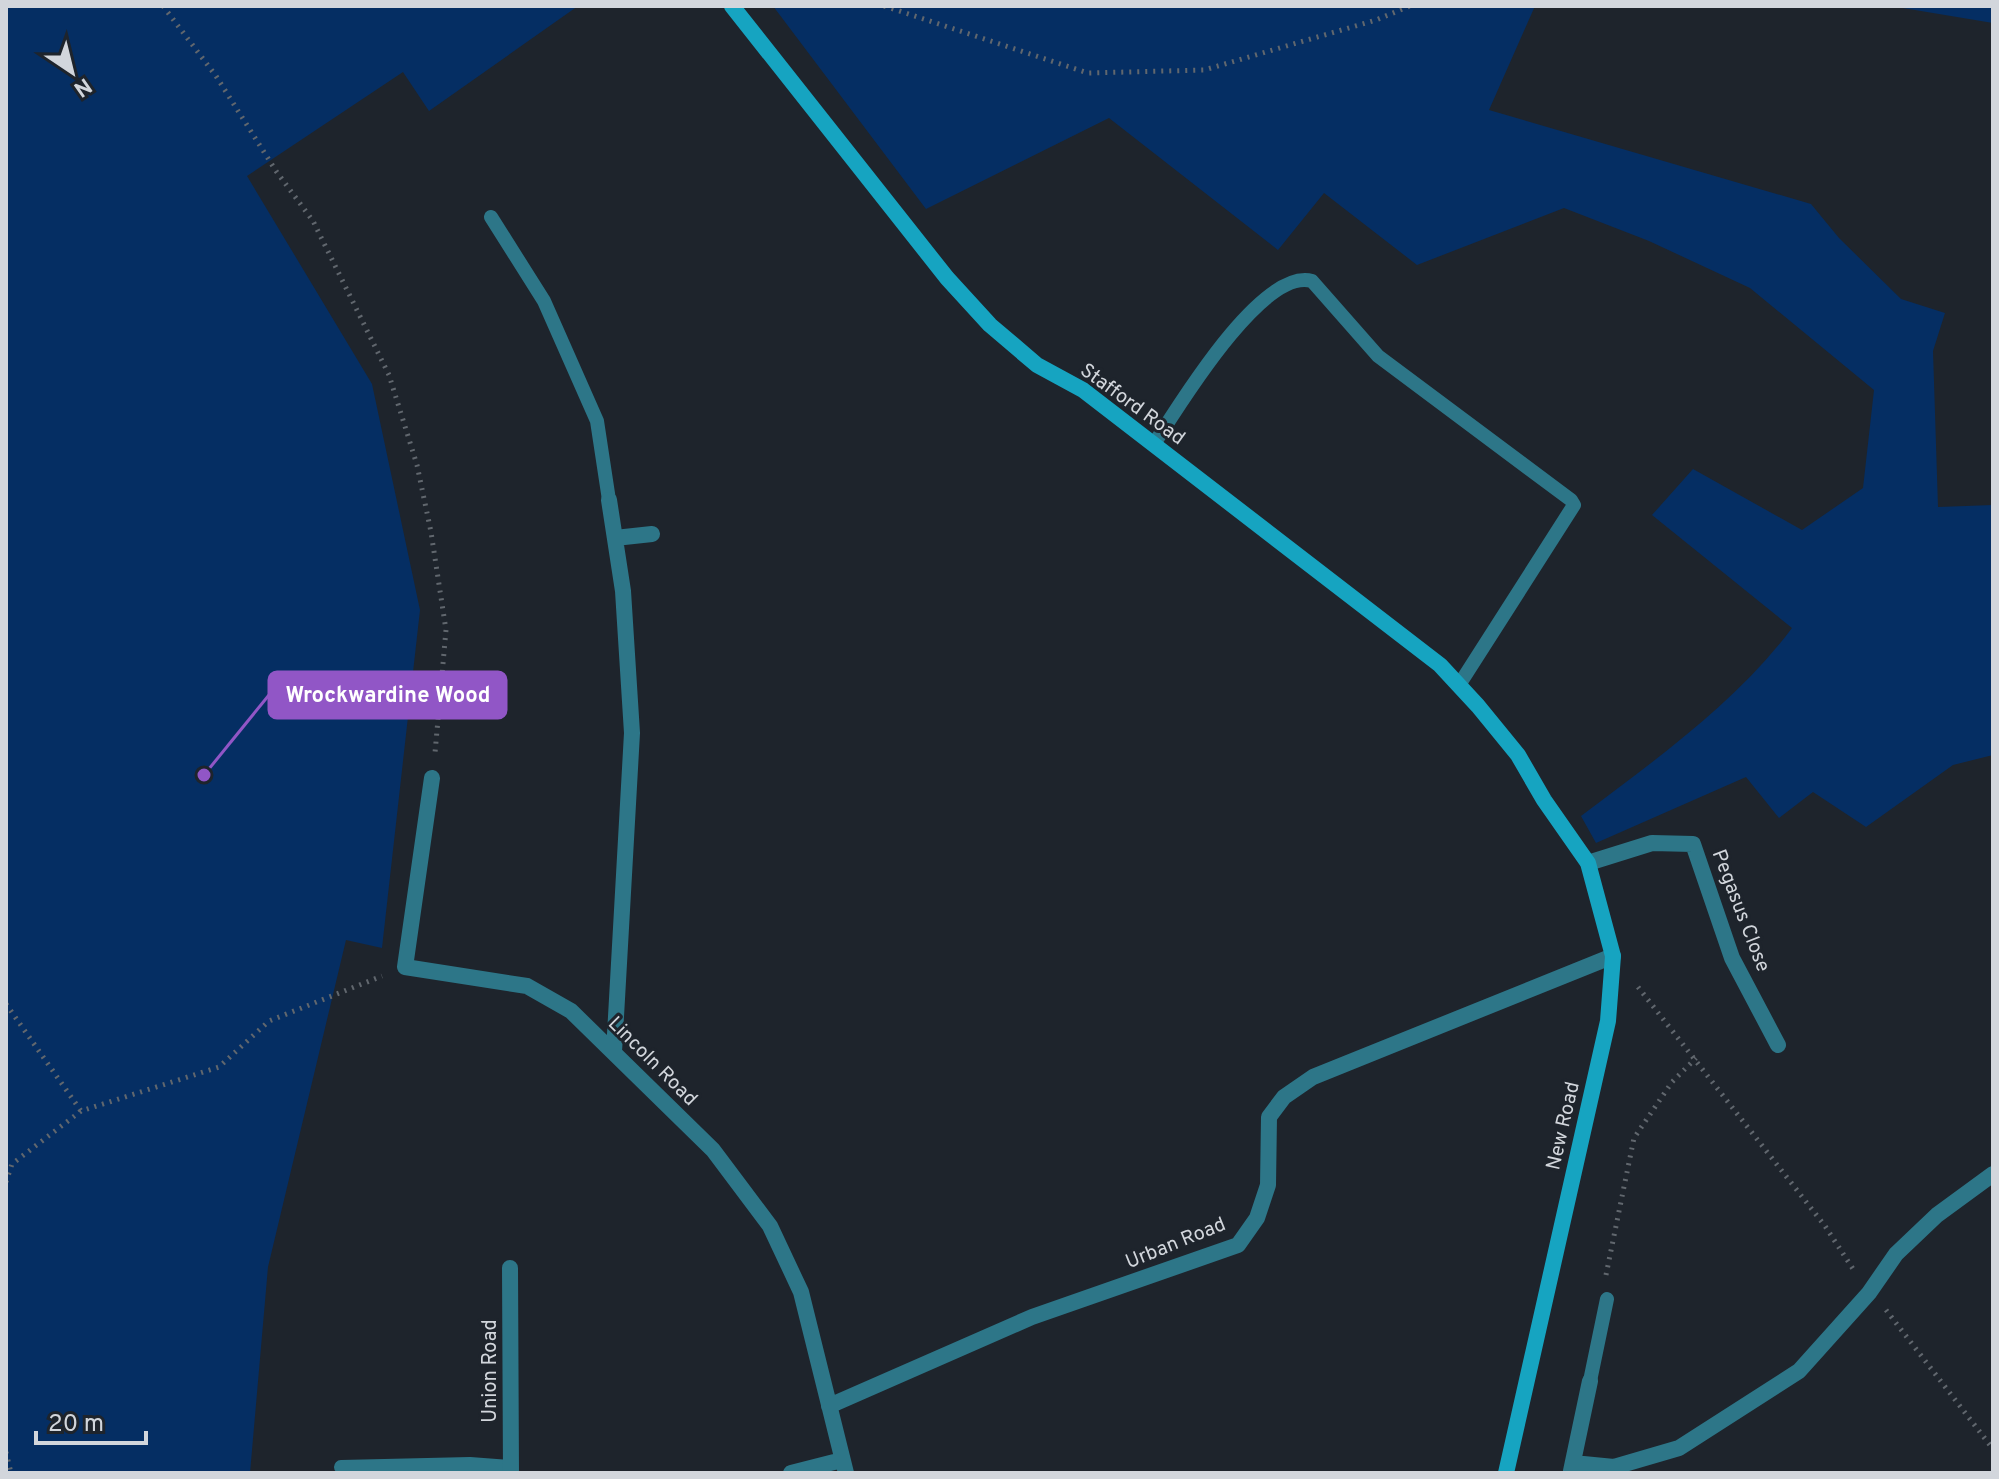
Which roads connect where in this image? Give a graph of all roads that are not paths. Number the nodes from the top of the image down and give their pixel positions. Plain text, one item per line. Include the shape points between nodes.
1 (732, 6) edge
2 (491, 217) dead end
3 (1154, 444) junction
4 (609, 500) joint
5 (652, 534) dead end
6 (615, 538) junction
7 (1459, 685) junction
8 (432, 778) road end
9 (1544, 800) joint
10 (1588, 863) junction
11 (1613, 956) junction
12 (1778, 1045) dead end
13 (614, 1052) junction
14 (1993, 1174) edge
15 (510, 1268) dead end
16 (1607, 1299) road end
17 (1590, 1381) joint
18 (829, 1406) junction
19 (844, 1466) edge
20 (341, 1467) dead end
21 (1572, 1468) edge
22 (511, 1470) edge
23 (791, 1473) edge
24 (1506, 1473) edge

1 - 3 street, Stafford Road via 990,325 1037,365 1083,390
2 - 4 lane via 544,301 597,421
3 - 7 street, Stafford Road
3 - 7 lane via 1239,324 1291,282 1312,281 1378,356 1574,505
4 - 6 street
5 - 6 street
6 - 13 street via 632,733
7 - 9 street, Stafford Road via 1518,755
8 - 13 street, Lincoln Road via 405,967 527,986 571,1011
9 - 10 street, New Road
10 - 11 street, New Road
10 - 12 street, Pegasus Close via 1652,843 1693,844 1732,958
11 - 18 street, Urban Road via 1313,1077 1284,1097 1269,1117 1268,1185 1257,1218 1238,1245 1032,1317
11 - 24 street, New Road via 1608,1021
13 - 18 street, Lincoln Road via 713,1150 770,1226 801,1292
14 - 21 street via 1937,1215 1896,1254 1869,1293 1799,1371 1679,1448 1614,1467
15 - 22 street, Union Road
16 - 17 lane
17 - 21 street
18 - 19 street, Lincoln Road
19 - 23 street
20 - 22 lane via 470,1464

